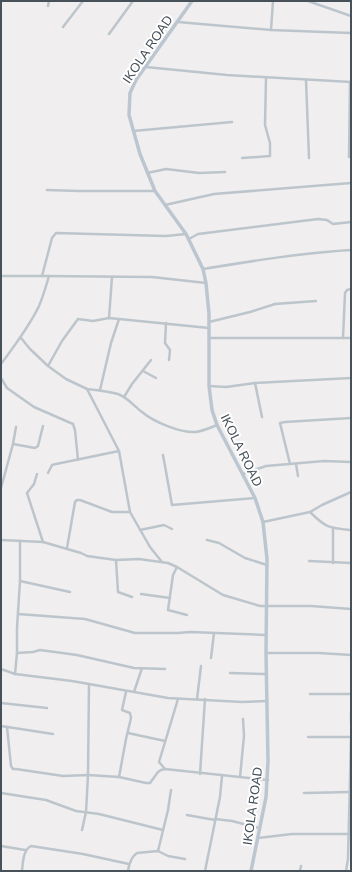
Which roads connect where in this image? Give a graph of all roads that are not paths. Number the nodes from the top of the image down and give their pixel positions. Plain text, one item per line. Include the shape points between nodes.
1 (49, 1) edge
2 (133, 1) edge
3 (192, 1) edge
4 (273, 1) edge
5 (308, 1) edge
6 (82, 2) edge
7 (48, 6) dead end
8 (351, 16) edge
9 (178, 22) junction
10 (63, 27) dead end
11 (271, 30) junction
12 (351, 33) edge
13 (109, 34) dead end
14 (145, 67) junction
15 (266, 78) junction
16 (306, 80) junction
17 (351, 82) edge
18 (232, 122) dead end
19 (350, 126) edge
20 (133, 131) junction
21 (242, 158) dead end
22 (309, 158) dead end
23 (349, 158) dead end
24 (225, 172) dead end
25 (147, 173) junction
26 (351, 183) edge
27 (47, 190) dead end
28 (155, 191) junction
29 (165, 205) junction
30 (351, 222) edge
31 (186, 234) junction
32 (188, 239) junction
33 (351, 250) edge
34 (203, 269) junction
35 (1, 276) edge
36 (42, 276) junction
37 (49, 276) junction
38 (112, 277) junction
39 (206, 283) junction
40 (351, 289) edge
41 (316, 301) dead end
42 (109, 318) junction
43 (119, 319) junction
44 (209, 322) junction
45 (166, 323) junction
46 (209, 328) junction
47 (21, 338) junction
48 (209, 338) junction
49 (343, 338) junction
50 (351, 338) edge
51 (151, 360) dead end
52 (169, 360) dead end
53 (1, 364) edge
54 (48, 366) junction
55 (143, 371) junction
56 (1, 378) edge
57 (156, 378) dead end
58 (351, 378) edge
59 (255, 383) junction
60 (209, 386) junction
61 (87, 390) junction
62 (100, 390) junction
63 (124, 397) junction
64 (262, 417) dead end
65 (351, 418) edge
66 (216, 425) junction
67 (43, 426) dead end
68 (16, 427) dead end
69 (14, 444) junction
70 (119, 451) junction
71 (163, 456) dead end
72 (78, 460) junction
73 (351, 462) edge
74 (290, 464) junction
75 (296, 464) junction
76 (48, 473) dead end
77 (37, 474) dead end
78 (243, 474) junction
79 (298, 476) dead end
80 (1, 488) edge
81 (351, 492) edge
82 (255, 498) junction
83 (130, 512) junction
84 (310, 512) junction
85 (263, 522) junction
86 (333, 528) junction
87 (172, 529) dead end
88 (140, 530) junction
89 (351, 530) edge
90 (1, 540) edge
91 (207, 540) dead end
92 (20, 541) junction
93 (43, 542) junction
94 (67, 548) junction
95 (116, 560) junction
96 (309, 561) dead end
97 (162, 562) junction
98 (333, 562) junction
99 (351, 563) edge
100 (267, 565) junction
101 (177, 566) junction
102 (20, 581) junction
103 (70, 592) dead end
104 (141, 594) dead end
105 (132, 597) dead end
106 (170, 598) junction
107 (266, 606) junction
108 (351, 609) edge
109 (18, 614) junction
110 (187, 615) dead end
111 (214, 633) junction
112 (266, 634) junction
113 (17, 653) junction
114 (266, 653) junction
115 (351, 655) edge
116 (211, 658) dead end
117 (201, 666) dead end
118 (142, 668) junction
119 (1, 669) edge
120 (165, 669) dead end
121 (14, 674) junction
122 (230, 674) dead end
123 (266, 674) junction
124 (89, 684) junction
125 (126, 691) junction
126 (134, 692) junction
127 (310, 694) dead end
128 (351, 694) edge
129 (178, 699) junction
130 (197, 699) junction
131 (205, 699) junction
132 (267, 701) junction
133 (1, 703) edge
134 (47, 708) dead end
135 (351, 712) edge
136 (242, 719) dead end
137 (351, 723) edge
138 (1, 726) edge
139 (7, 727) junction
140 (128, 733) junction
141 (53, 734) dead end
142 (308, 737) dead end
143 (351, 737) edge
144 (165, 741) junction
145 (351, 746) edge
146 (165, 770) junction
147 (200, 774) junction
148 (88, 775) junction
149 (222, 776) junction
150 (240, 777) junction
151 (120, 778) junction
152 (268, 780) junction
153 (171, 790) dead end
154 (350, 792) edge
155 (1, 793) edge
156 (304, 793) dead end
157 (86, 812) junction
158 (187, 815) dead end
159 (215, 819) junction
160 (260, 828) junction
161 (82, 830) dead end
162 (163, 830) junction
163 (349, 834) junction
164 (258, 838) junction
165 (1, 846) edge
166 (25, 850) junction
167 (158, 851) junction
168 (185, 859) dead end
169 (129, 864) junction
170 (301, 866) dead end
171 (22, 871) edge
172 (128, 871) edge
173 (205, 871) edge
174 (251, 871) edge
175 (300, 871) edge
176 (346, 871) edge

1 - 7 street
2 - 13 street
3 - 9 street, IKOLA ROAD
4 - 11 street
5 - 8 street
6 - 10 street
9 - 11 street
9 - 14 street, IKOLA ROAD
11 - 12 street
14 - 15 street
14 - 20 street, IKOLA ROAD via 130,93
15 - 16 street
15 - 21 street via 265,125 270,143 270,156
16 - 17 street
16 - 22 street
17 - 19 street
18 - 20 street
19 - 23 street
20 - 25 street, IKOLA ROAD
24 - 25 street via 166,169
25 - 28 street, IKOLA ROAD
26 - 29 street via 214,194
27 - 28 street
28 - 29 street, IKOLA ROAD
29 - 31 street, IKOLA ROAD
30 - 32 street via 335,224 327,220 307,220 198,234
31 - 32 street, IKOLA ROAD
31 - 36 street via 166,236 56,233 52,238
32 - 34 street, IKOLA ROAD
33 - 34 street via 326,251
34 - 39 street, IKOLA ROAD
35 - 36 street
36 - 37 street
37 - 38 street
37 - 47 street via 40,305
38 - 39 street
38 - 42 street
39 - 44 street, IKOLA ROAD
40 - 49 street via 345,293
41 - 44 street via 275,304
42 - 43 street
42 - 54 street via 77,320
43 - 45 street
43 - 62 street
44 - 46 street, IKOLA ROAD
45 - 46 street
45 - 52 street via 165,343 170,350
46 - 48 street, IKOLA ROAD
47 - 53 street
47 - 54 street
48 - 49 street
48 - 60 street, IKOLA ROAD
49 - 50 street
51 - 55 street
54 - 61 street
55 - 57 street
55 - 63 street
56 - 72 street via 7,388 34,407 73,424 76,430
58 - 59 street
59 - 60 street via 226,387
59 - 64 street
60 - 66 street, IKOLA ROAD
61 - 62 street
61 - 70 street
62 - 63 street
63 - 66 street via 146,415 166,426 188,432
65 - 74 street via 280,423
66 - 78 street, IKOLA ROAD
67 - 69 street via 38,446 35,448
68 - 69 street
69 - 80 street
70 - 72 street
70 - 83 street
71 - 82 street via 172,505
72 - 76 street via 52,465
73 - 75 street
74 - 75 street
74 - 78 street via 266,466
75 - 79 street
77 - 93 street via 34,484 27,493
78 - 82 street, IKOLA ROAD
81 - 84 street
82 - 85 street, IKOLA ROAD
83 - 88 street
83 - 94 street via 103,510 77,500
84 - 85 street
84 - 86 street via 323,524
85 - 100 street, IKOLA ROAD
86 - 89 street
86 - 98 street
87 - 88 street via 164,525
88 - 97 street
90 - 92 street
91 - 100 street
92 - 93 street
92 - 102 street
93 - 94 street
94 - 95 street via 87,556
95 - 97 street
95 - 105 street via 118,592
96 - 98 street
97 - 101 street
98 - 99 street
100 - 107 street, IKOLA ROAD
101 - 106 street
101 - 107 street via 223,595
102 - 103 street
102 - 109 street
104 - 106 street
106 - 110 street via 169,611
107 - 108 street
107 - 112 street, IKOLA ROAD
109 - 111 street via 85,619 135,633
109 - 113 street
111 - 112 street
111 - 116 street
112 - 114 street, IKOLA ROAD
113 - 118 street via 40,650
113 - 121 street
114 - 115 street
114 - 123 street, IKOLA ROAD
117 - 130 street
118 - 120 street
118 - 126 street
119 - 121 street
121 - 124 street
122 - 123 street
123 - 132 street, IKOLA ROAD
124 - 125 street
124 - 148 street
125 - 126 street
125 - 140 street via 122,710 131,715
126 - 129 street
127 - 128 street
129 - 130 street
129 - 144 street
130 - 131 street
131 - 132 street
131 - 147 street
132 - 152 street, IKOLA ROAD
133 - 134 street
135 - 137 street
136 - 150 street via 244,736
138 - 139 street
139 - 141 street
139 - 148 street via 13,769 63,776
140 - 144 street
140 - 151 street
142 - 143 street
143 - 145 street
144 - 146 street via 159,762
145 - 154 street
146 - 147 street
146 - 151 street via 159,771 148,783
147 - 149 street
148 - 151 street
148 - 157 street
149 - 150 street
149 - 159 street
150 - 152 street
152 - 160 street, IKOLA ROAD
153 - 162 street
154 - 156 street
154 - 163 street
155 - 157 street via 46,800
157 - 161 street
157 - 162 street
158 - 159 street
159 - 160 street
159 - 173 street
160 - 164 street, IKOLA ROAD
162 - 167 street
163 - 164 street via 292,834
163 - 176 street
164 - 174 street, IKOLA ROAD
165 - 166 street
166 - 169 street via 36,845
166 - 171 street
167 - 168 street
167 - 169 street via 137,853
169 - 172 street
170 - 175 street

